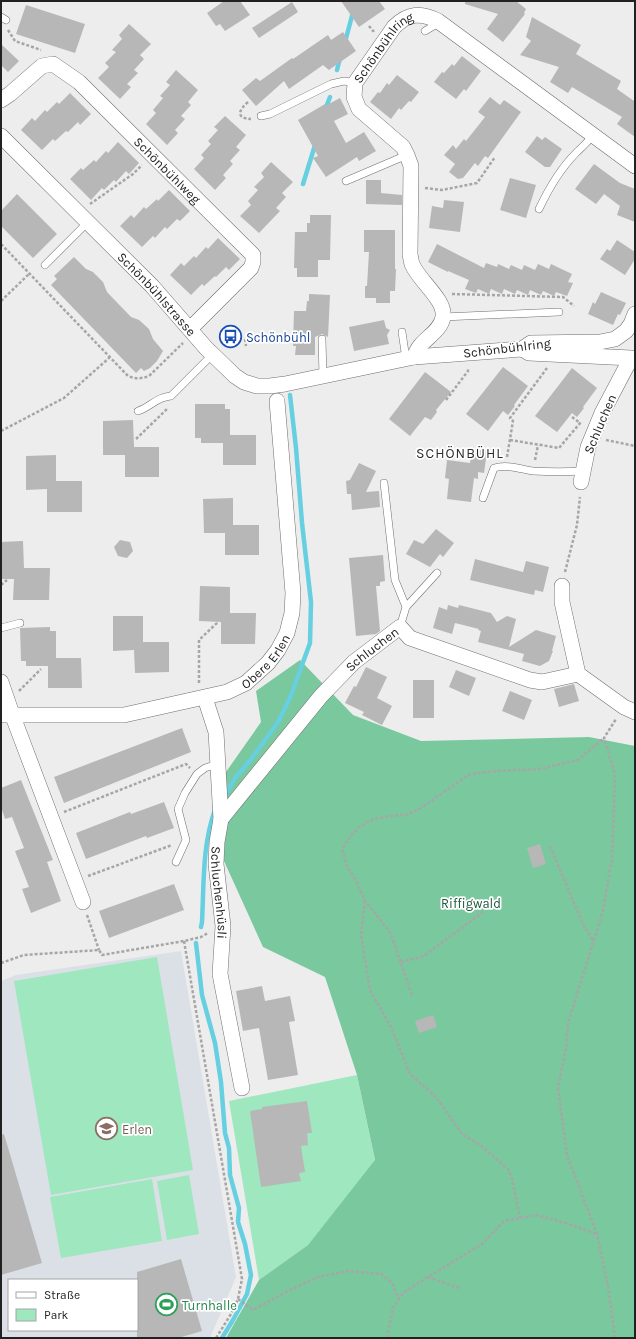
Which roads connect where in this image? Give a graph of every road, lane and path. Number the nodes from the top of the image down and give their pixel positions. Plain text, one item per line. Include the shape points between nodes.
1 (3, 18) edge
2 (438, 21) junction
3 (425, 31) dead end
4 (43, 51) dead end
5 (355, 83) junction
6 (1, 100) edge
7 (248, 102) dead end
8 (261, 116) joint
9 (593, 135) junction
10 (1, 136) edge
11 (152, 154) junction
12 (407, 155) junction
13 (495, 157) dead end
14 (635, 166) edge
15 (346, 181) dead end
16 (411, 186) junction
17 (92, 202) dead end
18 (539, 209) dead end
19 (87, 223) junction
20 (1, 244) edge
21 (45, 266) dead end
22 (29, 274) junction
23 (450, 294) dead end
24 (1, 301) edge
25 (574, 306) dead end
26 (560, 312) dead end
27 (635, 314) edge
28 (443, 317) junction
29 (192, 331) junction
30 (402, 332) dead end
31 (245, 339) dead end
32 (322, 339) dead end
33 (246, 346) dead end
34 (522, 349) junction
35 (213, 354) junction
36 (633, 354) edge
37 (109, 358) junction
38 (410, 358) junction
39 (546, 363) dead end
40 (467, 367) dead end
41 (340, 373) joint
42 (323, 376) junction
43 (171, 396) junction
44 (446, 400) dead end
45 (277, 401) dead end
46 (138, 411) dead end
47 (572, 417) dead end
48 (585, 417) dead end
49 (580, 423) junction
50 (1, 431) edge
51 (592, 436) junction
52 (136, 439) dead end
53 (510, 440) junction
54 (538, 445) junction
55 (635, 446) edge
56 (505, 466) junction
57 (534, 471) junction
58 (582, 477) junction
59 (384, 483) dead end
60 (483, 498) dead end
61 (437, 572) dead end
62 (7, 580) dead end
63 (1, 585) edge
64 (562, 586) joint
65 (406, 607) junction
66 (218, 622) dead end
67 (20, 623) dead end
68 (400, 627) junction
69 (1, 628) edge
70 (41, 669) dead end
71 (578, 674) junction
72 (1, 682) edge
73 (18, 692) dead end
74 (203, 698) junction
75 (629, 710) edge
76 (6, 714) edge
77 (604, 738) junction
78 (218, 764) junction
79 (197, 774) junction
80 (60, 814) dead end
81 (221, 819) junction
82 (186, 840) junction
83 (550, 846) dead end
84 (176, 862) dead end
85 (83, 878) dead end
86 (365, 901) junction
87 (83, 902) joint
88 (483, 912) dead end
89 (223, 926) junction
90 (184, 941) junction
91 (593, 941) junction
92 (99, 950) junction
93 (401, 962) junction
94 (1, 963) edge
95 (412, 995) dead end
96 (242, 1088) dead end
97 (520, 1218) junction
98 (597, 1234) junction
99 (428, 1277) junction
100 (459, 1288) dead end
101 (240, 1300) junction
102 (399, 1300) junction
103 (216, 1338) edge
104 (387, 1338) edge
105 (615, 1338) edge

1 - 4 path via 15,41
2 - 3 lane
2 - 5 street, Schönbühlring via 415,15 399,22
2 - 9 street, Schönbühlring
5 - 8 lane via 344,81 331,84
5 - 12 street, Schönbühlring via 354,97 359,108 403,147
6 - 11 street, Schönbühlweg via 42,66 53,64 79,82
7 - 8 path via 240,108 240,115 252,119
9 - 14 street, Schönbühlring
9 - 18 lane via 557,178
10 - 19 street, Schönbühlstrasse
11 - 17 path via 133,174
11 - 29 street, Schönbühlweg via 253,255 251,268
12 - 15 lane
12 - 16 street, Schönbühlring via 411,166
13 - 16 path via 477,183 442,190
16 - 28 street, Schönbühlring via 412,264 437,298 443,310
19 - 21 lane
19 - 29 street, Schönbühlstrasse via 152,286
20 - 22 path
22 - 24 path
22 - 37 path
23 - 25 path via 563,297
26 - 28 lane
27 - 34 street, Schönbühlring via 632,324 615,339 600,342 531,343
28 - 38 street via 434,332
29 - 35 street, Schönbühlstrasse
29 - 37 path via 149,376 134,379
30 - 38 lane
31 - 33 path
32 - 42 lane
34 - 36 street via 529,353
34 - 38 street, Schönbühlring
35 - 42 street, Schönbühlstrasse via 235,376 257,386
35 - 43 lane
36 - 51 street, Schluchen
37 - 50 path via 64,398
38 - 41 street, Schönbühlring
39 - 53 path via 546,368 510,418 513,421
40 - 44 path via 468,371
41 - 42 street, Schönbühlstrasse
43 - 46 lane via 162,396 145,409
43 - 52 path via 166,410
45 - 74 street, Obere Erlen via 293,593 289,626 278,650 246,683 227,692
47 - 49 path
48 - 49 path
49 - 54 path via 559,448
51 - 55 path
51 - 58 street, Schluchen
53 - 54 path
53 - 56 path
54 - 57 path
56 - 57 lane
56 - 60 lane via 494,468
57 - 58 lane via 560,472
58 - 64 path via 577,524
59 - 65 lane via 396,580
61 - 65 lane
62 - 63 path
64 - 71 street via 562,602
65 - 68 lane
66 - 74 path via 199,640 199,692
67 - 69 lane
68 - 71 street, Schluchen via 410,638 530,680 542,682
68 - 81 street, Schluchen via 354,662 321,696
70 - 73 path
71 - 75 street
72 - 76 street
74 - 76 street, Obere Erlen via 124,715
74 - 78 street, Schluchenhüsli via 216,732
75 - 77 path
76 - 87 street
77 - 86 path via 578,760 540,769 470,774 421,808 406,815 371,820 359,827 342,849 347,866
77 - 91 path via 615,774 612,858 603,911
78 - 79 lane
78 - 81 street, Schluchenhüsli
79 - 80 path via 186,764
79 - 82 lane via 178,809
81 - 89 street, Schluchenhüsli via 216,864
82 - 84 lane
82 - 85 path
83 - 91 path via 583,924
86 - 93 path via 390,932
86 - 97 path via 361,935 370,990 391,1027 410,1074 436,1097 463,1135 480,1145 508,1169
87 - 92 path
88 - 93 path via 424,956
89 - 90 path via 201,937
89 - 96 street, Schluchenhüsli via 220,974
90 - 92 path via 102,955
90 - 101 path via 242,1279
91 - 98 path via 568,1023 558,1088 567,1155
92 - 94 path via 24,955
93 - 95 path
97 - 98 path via 536,1214
97 - 99 path via 504,1221 482,1244
98 - 105 path
99 - 100 path
99 - 102 path via 403,1293
101 - 102 path via 253,1310 318,1277 348,1271 382,1274 392,1284
101 - 103 path
102 - 104 path via 394,1308

